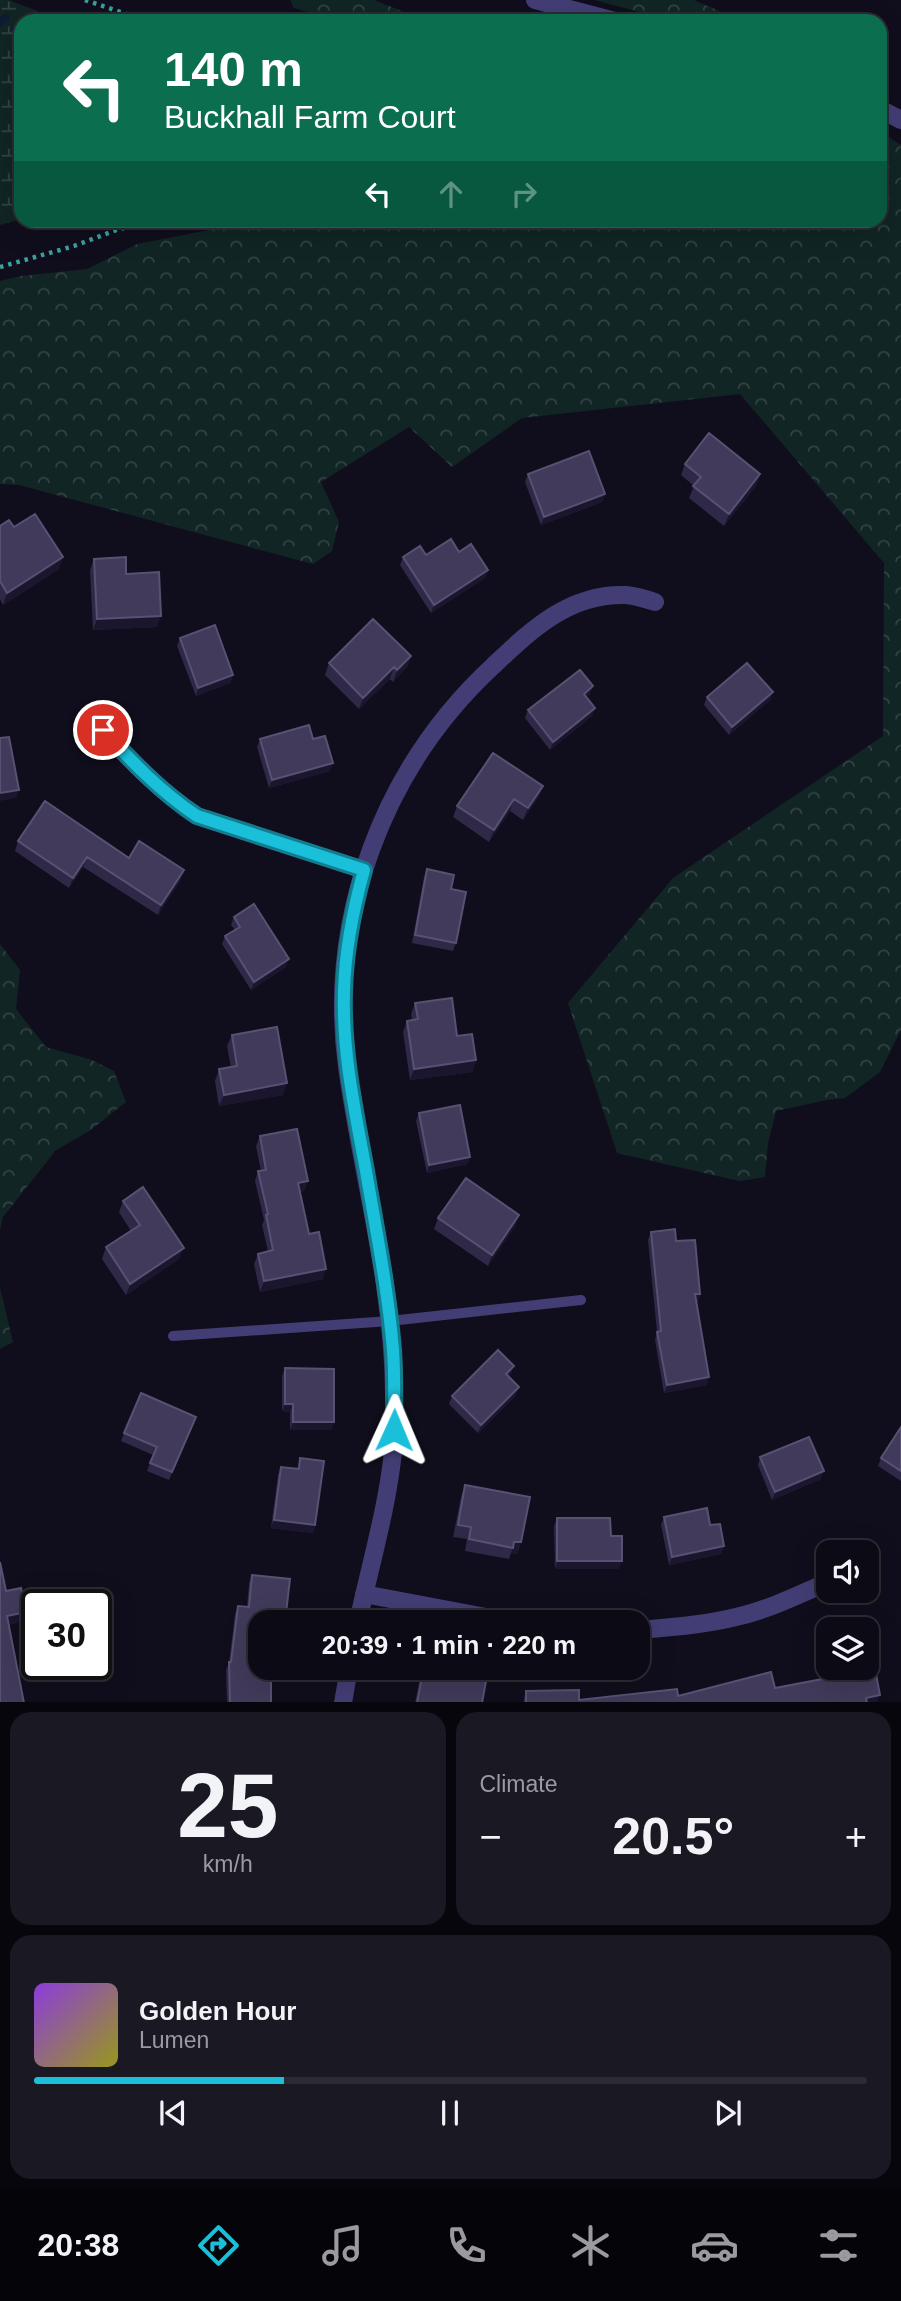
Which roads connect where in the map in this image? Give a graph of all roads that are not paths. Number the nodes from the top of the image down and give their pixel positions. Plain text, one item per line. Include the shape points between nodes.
1 (535, 0) edge
2 (588, 14) edge
3 (655, 601) dead end
4 (103, 730) dead end
5 (364, 870) junction
6 (581, 1300) dead end
7 (390, 1321) junction
8 (173, 1336) dead end
9 (816, 1588) edge
10 (364, 1594) junction
11 (361, 1610) edge
12 (449, 1610) edge
13 (650, 1629) edge
14 (347, 1680) edge
15 (344, 1702) edge

1 - 2 street
3 - 5 street via 627,595 566,606 538,624 490,668 443,718 410,765
4 - 5 street via 172,800 197,816
5 - 7 street via 347,949 344,1025
6 - 7 lane
7 - 8 lane
7 - 10 street via 394,1450
9 - 13 street via 737,1617
10 - 11 street
10 - 12 street
14 - 15 street

